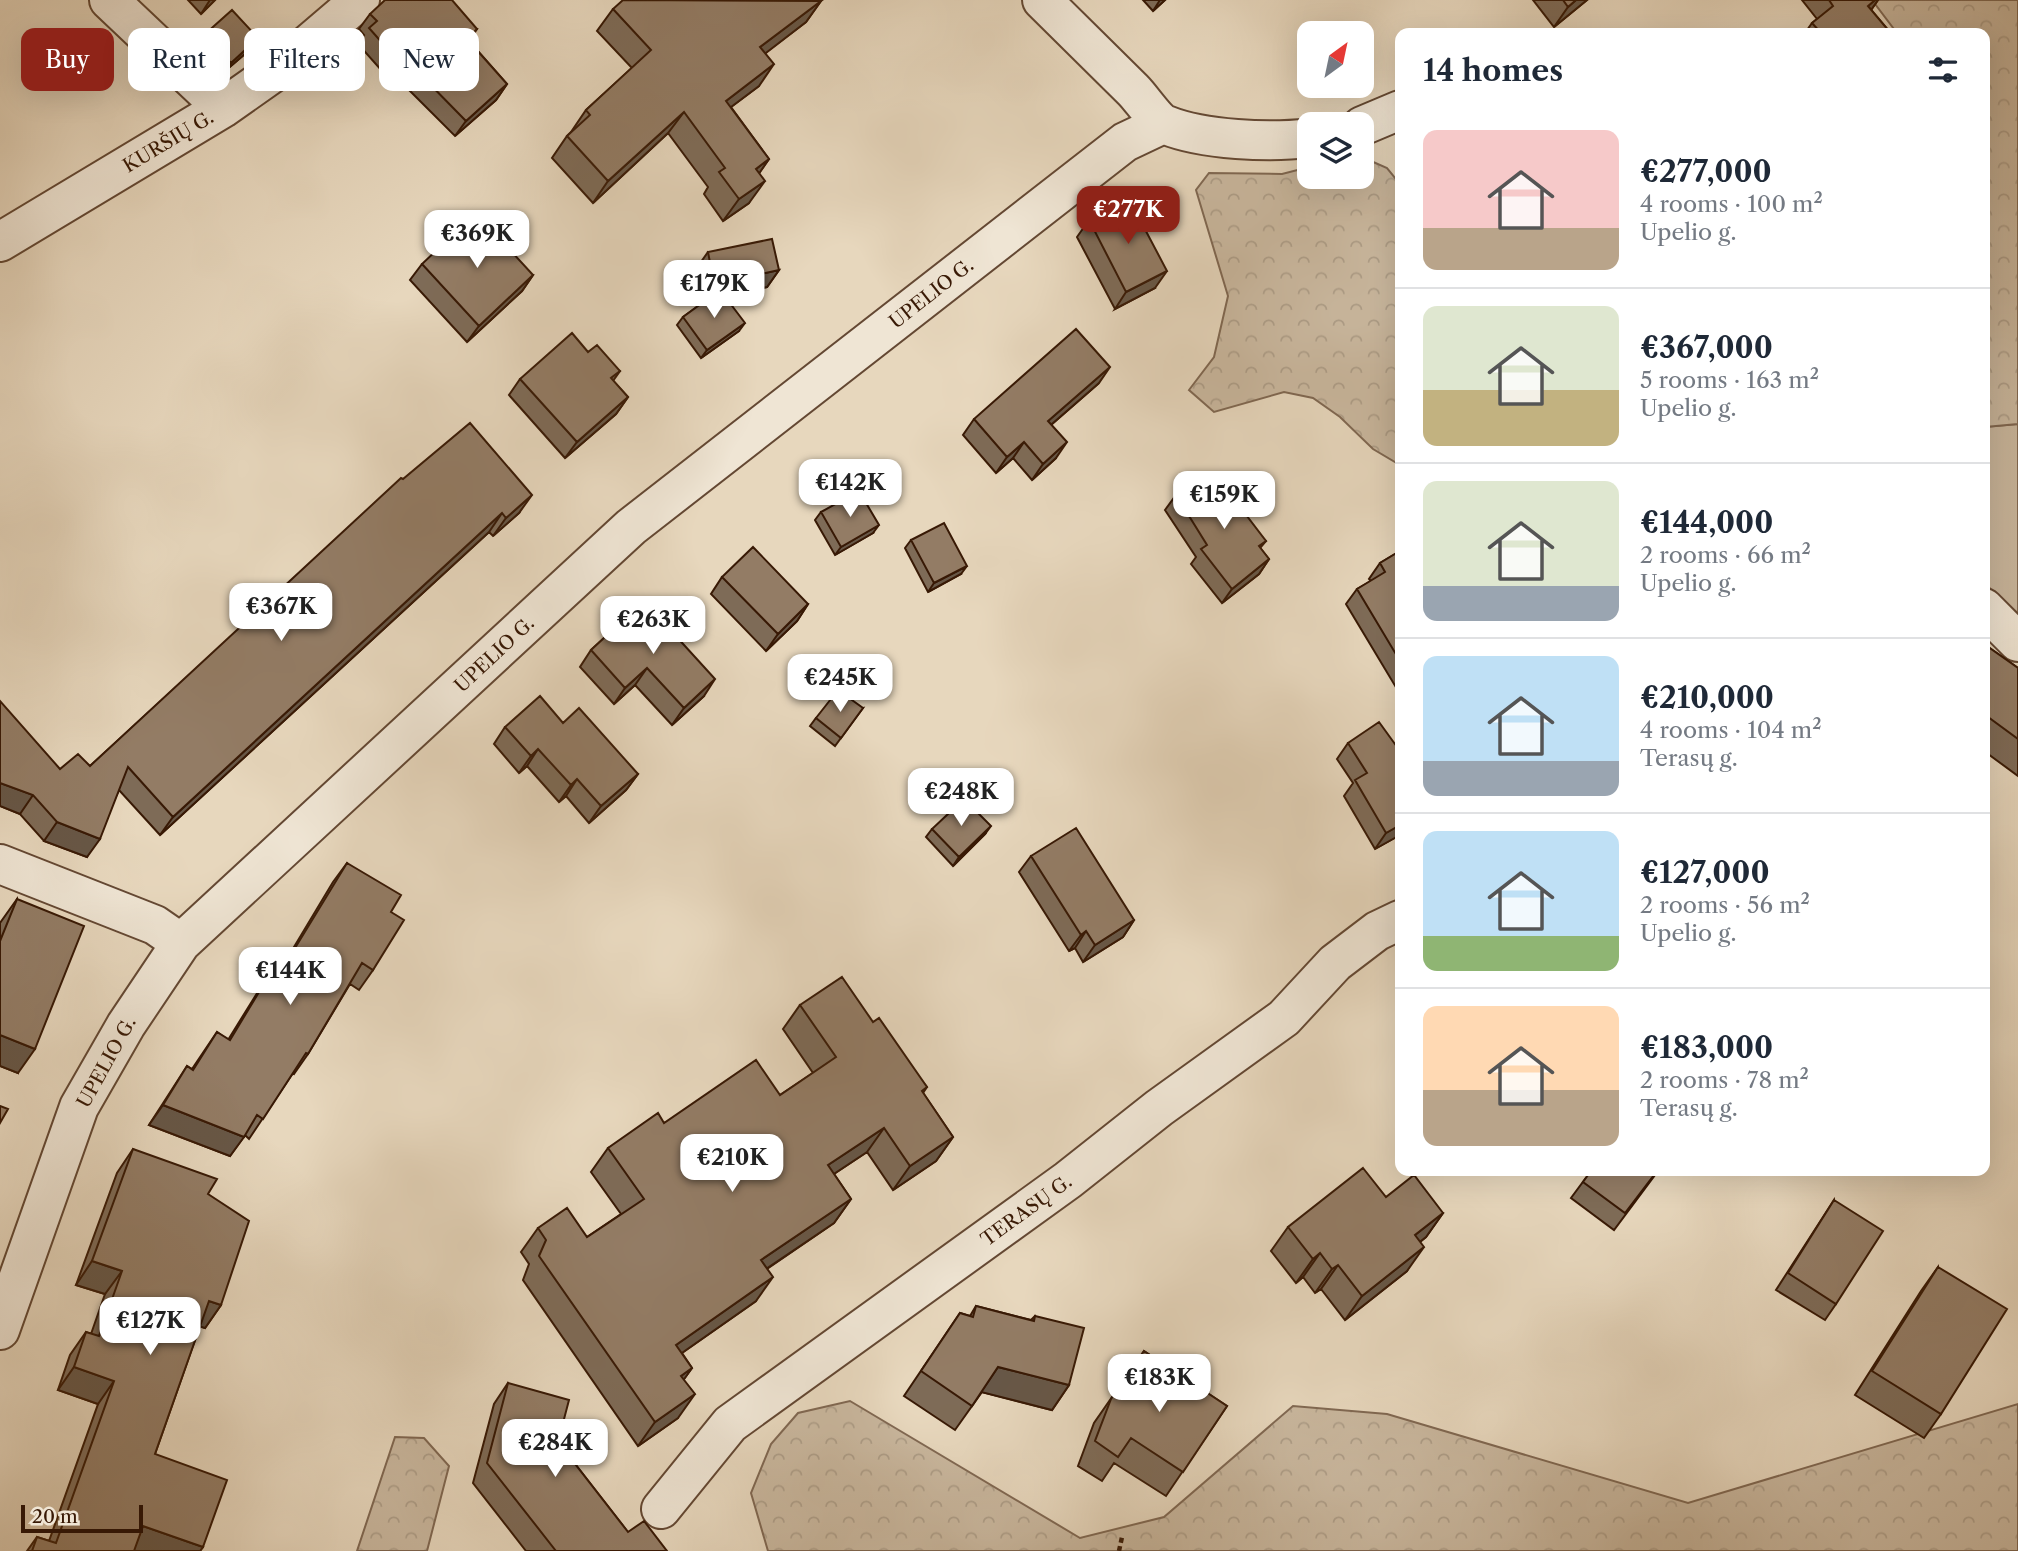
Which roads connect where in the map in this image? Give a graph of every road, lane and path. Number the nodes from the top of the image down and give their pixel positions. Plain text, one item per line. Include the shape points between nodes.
1 (108, 0) edge
2 (360, 0) edge
3 (1042, 0) edge
4 (223, 108) junction
5 (1395, 112) edge
6 (1374, 122) edge
7 (1163, 124) junction
8 (1297, 140) edge
9 (0, 242) edge
10 (1990, 614) edge
11 (2018, 642) edge
12 (0, 864) edge
13 (1395, 922) edge
14 (181, 943) junction
15 (0, 1330) edge
16 (661, 1509) dead end
17 (1122, 1537) dead end
18 (1119, 1551) edge

1 - 4 street
2 - 4 street, KURŠIŲ G. via 284,65
3 - 7 street
4 - 9 street, KURŠIŲ G.
5 - 6 street
7 - 8 street via 1206,135
7 - 14 street, UPELIO G. via 1125,142 631,527
10 - 11 street
12 - 14 street via 155,925
13 - 16 street, TERASŲ G. via 1335,963 1284,1018 730,1424
14 - 15 street, UPELIO G. via 79,1107
17 - 18 path

